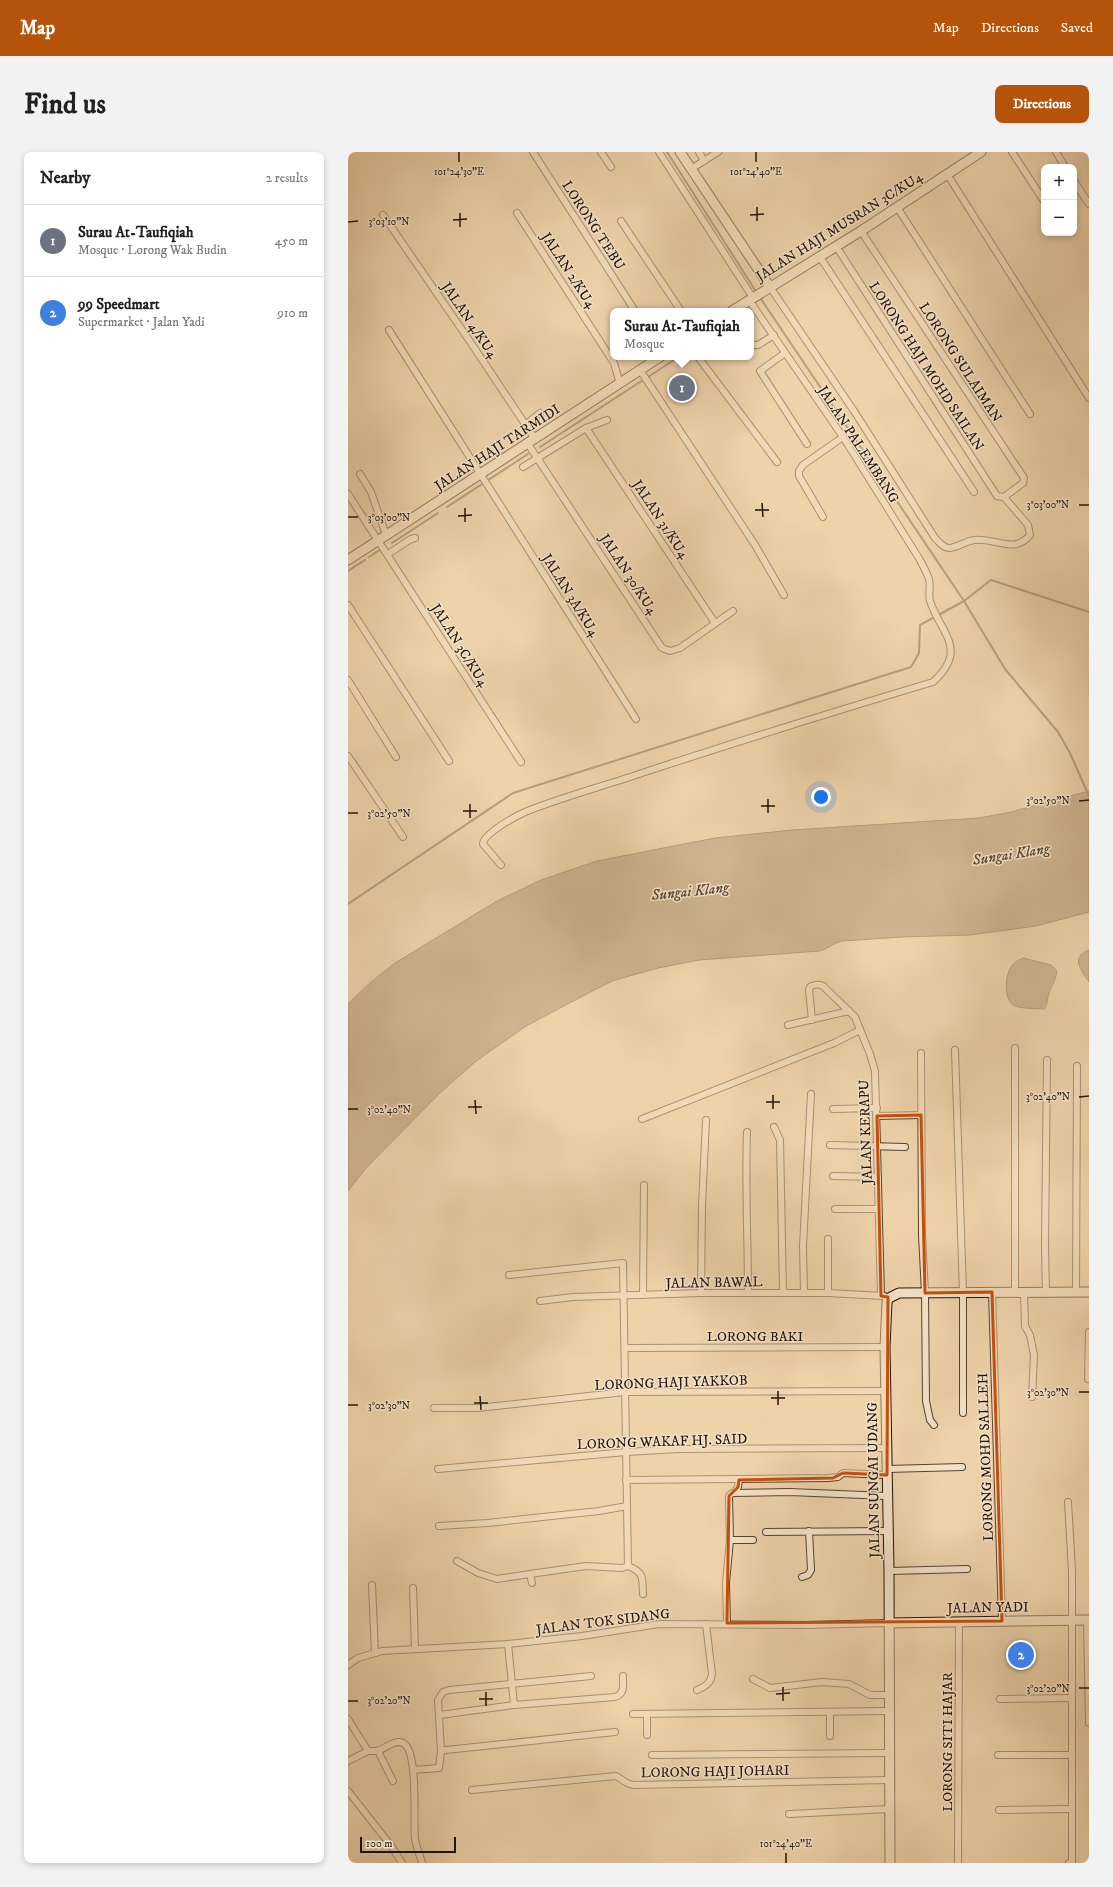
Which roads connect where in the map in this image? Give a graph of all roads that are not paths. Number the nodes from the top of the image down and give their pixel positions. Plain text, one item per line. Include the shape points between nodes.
1 (533, 152) edge
2 (601, 152) edge
3 (659, 152) edge
4 (680, 152) edge
5 (699, 152) edge
6 (718, 152) edge
7 (981, 152) edge
8 (1012, 152) edge
9 (1056, 152) edge
10 (704, 161) junction
11 (1063, 164) edge
12 (611, 167) dead end
13 (691, 169) junction
14 (947, 174) junction
15 (1077, 185) edge
16 (1043, 200) edge
17 (1089, 204) edge
18 (897, 207) junction
19 (518, 213) dead end
20 (383, 215) dead end
21 (621, 221) dead end
22 (861, 231) junction
23 (836, 246) junction
24 (820, 257) junction
25 (769, 288) junction
26 (753, 298) junction
27 (633, 308) edge
28 (680, 308) edge
29 (737, 308) edge
30 (389, 330) dead end
31 (774, 335) junction
32 (754, 345) edge
33 (785, 353) junction
34 (610, 357) edge
35 (612, 360) edge
36 (655, 360) edge
37 (700, 360) edge
38 (640, 370) junction
39 (620, 384) junction
40 (1089, 398) edge
41 (540, 413) dead end
42 (1030, 414) dead end
43 (607, 420) dead end
44 (525, 425) junction
45 (586, 428) junction
46 (843, 438) junction
47 (531, 442) junction
48 (807, 444) dead end
49 (538, 458) junction
50 (777, 462) dead end
51 (523, 467) dead end
52 (360, 474) dead end
53 (484, 480) junction
54 (974, 492) dead end
55 (348, 494) edge
56 (1002, 497) junction
57 (823, 517) dead end
58 (382, 538) junction
59 (415, 538) dead end
60 (388, 554) junction
61 (348, 560) edge
62 (784, 595) dead end
63 (348, 605) edge
64 (733, 611) dead end
65 (715, 623) junction
66 (348, 680) edge
67 (636, 719) dead end
68 (348, 756) edge
69 (396, 756) dead end
70 (449, 761) dead end
71 (521, 762) dead end
72 (403, 837) dead end
73 (501, 866) dead end
74 (849, 1011) junction
75 (812, 1020) junction
76 (788, 1026) dead end
77 (862, 1033) junction
78 (1015, 1048) dead end
79 (955, 1050) dead end
80 (921, 1053) dead end
81 (1046, 1060) dead end
82 (1077, 1066) dead end
83 (811, 1094) dead end
84 (877, 1108) junction
85 (833, 1109) dead end
86 (921, 1115) junction
87 (877, 1116) junction
88 (642, 1119) dead end
89 (706, 1120) dead end
90 (774, 1127) dead end
91 (747, 1132) dead end
92 (830, 1145) dead end
93 (878, 1146) junction
94 (905, 1147) dead end
95 (833, 1176) dead end
96 (878, 1177) junction
97 (644, 1185) dead end
98 (878, 1208) junction
99 (835, 1209) dead end
100 (828, 1239) dead end
101 (509, 1275) dead end
102 (992, 1292) junction
103 (1015, 1292) junction
104 (1024, 1292) junction
105 (1046, 1292) junction
106 (1076, 1292) junction
107 (1089, 1292) edge
108 (701, 1293) junction
109 (748, 1293) junction
110 (783, 1293) junction
111 (804, 1293) junction
112 (828, 1293) junction
113 (925, 1293) junction
114 (963, 1293) junction
115 (643, 1295) junction
116 (625, 1296) junction
117 (885, 1297) junction
118 (540, 1301) dead end
119 (1089, 1332) edge
120 (885, 1347) junction
121 (626, 1348) junction
122 (1088, 1379) edge
123 (886, 1391) junction
124 (625, 1392) junction
125 (1032, 1397) dead end
126 (434, 1408) dead end
127 (963, 1413) dead end
128 (934, 1425) dead end
129 (887, 1448) junction
130 (626, 1452) junction
131 (962, 1467) dead end
132 (438, 1469) dead end
133 (887, 1472) junction
134 (626, 1480) junction
135 (739, 1480) junction
136 (734, 1493) junction
137 (887, 1496) junction
138 (1068, 1502) dead end
139 (627, 1506) junction
140 (439, 1526) dead end
141 (809, 1531) junction
142 (888, 1531) junction
143 (766, 1532) dead end
144 (730, 1540) junction
145 (754, 1540) dead end
146 (457, 1561) dead end
147 (628, 1566) junction
148 (967, 1569) dead end
149 (889, 1570) junction
150 (530, 1574) junction
151 (802, 1577) dead end
152 (532, 1583) dead end
153 (372, 1585) dead end
154 (413, 1588) dead end
155 (643, 1594) dead end
156 (1070, 1620) junction
157 (1088, 1620) edge
158 (959, 1621) junction
159 (1002, 1621) junction
160 (727, 1623) junction
161 (888, 1623) junction
162 (706, 1624) junction
163 (508, 1644) junction
164 (415, 1648) junction
165 (375, 1653) junction
166 (349, 1663) edge
167 (591, 1676) dead end
168 (624, 1676) dead end
169 (753, 1679) dead end
170 (511, 1684) junction
171 (697, 1690) dead end
172 (888, 1695) junction
173 (1071, 1698) junction
174 (1000, 1699) dead end
175 (514, 1705) junction
176 (888, 1711) junction
177 (830, 1712) junction
178 (633, 1714) dead end
179 (648, 1714) junction
180 (440, 1715) junction
181 (1089, 1715) edge
182 (348, 1719) edge
183 (1089, 1723) edge
184 (615, 1732) dead end
185 (647, 1735) dead end
186 (830, 1736) dead end
187 (368, 1751) junction
188 (378, 1751) junction
189 (441, 1751) junction
190 (889, 1753) junction
191 (1071, 1754) junction
192 (652, 1755) dead end
193 (998, 1756) dead end
194 (348, 1761) edge
195 (412, 1770) junction
196 (889, 1780) junction
197 (393, 1781) dead end
198 (472, 1790) dead end
199 (348, 1791) edge
200 (889, 1809) junction
201 (1072, 1809) junction
202 (999, 1810) dead end
203 (789, 1814) dead end
204 (402, 1863) edge
205 (422, 1863) edge
206 (890, 1863) edge
207 (958, 1863) edge
208 (1070, 1863) edge

1 - 27 street, LORONG TEBU
2 - 12 street
3 - 26 street, JALAN PALEMBANG
4 - 13 street
5 - 10 street
6 - 10 street
7 - 14 street, JALAN HAJI MUSRAN 3C/KU4
8 - 16 street
9 - 11 street
10 - 13 street
13 - 25 street
14 - 18 street, JALAN HAJI MUSRAN 3C/KU4
14 - 40 street
15 - 17 street
18 - 22 street, JALAN HAJI MUSRAN 3C/KU4
18 - 42 street
19 - 34 street, JALAN 2/KU4
20 - 44 street, JALAN 4/KU4 via 470,340
21 - 28 street
22 - 23 street, JALAN HAJI MUSRAN 3C/KU4
22 - 56 street, LORONG SULAIMAN via 1024,478 1023,483
23 - 24 street, JALAN HAJI MUSRAN 3C/KU4
23 - 56 street, LORONG HAJI MOHD SAILAN
24 - 25 street, JALAN HAJI MUSRAN 3C/KU4
24 - 54 street
25 - 26 street, JALAN HAJI MUSRAN 3C/KU4
25 - 56 street, LORONG HAJI MOHD SAILAN via 854,411 935,538 944,547 950,548 978,540 1011,545 1025,542 1030,535 1028,525
26 - 29 street
26 - 31 street, JALAN PALEMBANG
30 - 53 street, JALAN 3A/KU4
31 - 32 street
31 - 33 street, JALAN PALEMBANG
33 - 46 street, JALAN PALEMBANG
33 - 48 street via 760,371
35 - 39 street, JALAN 2/KU4
36 - 38 street, JALAN HAJI TARMIDI
37 - 50 street
38 - 39 street, JALAN HAJI TARMIDI
38 - 62 street via 755,545
39 - 47 street, JALAN HAJI TARMIDI
41 - 44 street
43 - 45 street
44 - 47 street, JALAN 4/KU4
45 - 49 street
45 - 65 street, JALAN 31/KU4
46 - 57 street via 803,465 799,471 799,476
46 - 73 street, JALAN PALEMBANG via 929,578 930,598 951,644 949,664 944,672 933,682 702,753 524,813 495,830 483,841
47 - 49 street, JALAN 30/KU4
47 - 53 street, JALAN HAJI TARMIDI
49 - 51 street
49 - 65 street, JALAN 30/KU4 via 662,648 676,651
52 - 58 street via 371,492
53 - 58 street, JALAN HAJI TARMIDI
53 - 67 street, JALAN 3A/KU4
55 - 58 street
58 - 60 street, JALAN 3C/KU4
58 - 61 street, JALAN HAJI TARMIDI
59 - 60 street
60 - 71 street, JALAN 3C/KU4
63 - 70 street
64 - 65 street, JALAN 30/KU4
66 - 69 street
68 - 72 street
74 - 75 street
74 - 75 street, JALAN KERAPU via 823,986 814,985 810,987 808,996
74 - 77 street, JALAN KERAPU via 855,1017
75 - 76 street
77 - 84 street, JALAN KERAPU via 875,1071
77 - 88 street
78 - 103 street
79 - 114 street
80 - 86 street
81 - 105 street
82 - 106 street
83 - 111 street
84 - 85 street
84 - 87 street, JALAN KERAPU
86 - 87 street
86 - 113 street
87 - 93 street, JALAN KERAPU
89 - 108 street
90 - 110 street via 780,1140
91 - 109 street via 745,1184 748,1202
92 - 93 street
93 - 94 street
93 - 96 street, JALAN KERAPU
95 - 96 street
96 - 98 street, JALAN KERAPU
97 - 115 street
98 - 99 street
98 - 117 street, JALAN KERAPU
100 - 112 street
101 - 116 street via 623,1263
102 - 103 street
102 - 114 street
102 - 159 street, LORONG MOHD SALLEH
103 - 104 street
104 - 105 street
104 - 125 street via 1025,1326 1030,1335 1034,1355
105 - 106 street
106 - 107 street
108 - 109 street, JALAN BAWAL
108 - 115 street, JALAN BAWAL
109 - 110 street, JALAN BAWAL
110 - 111 street, JALAN BAWAL
111 - 112 street, JALAN BAWAL
112 - 117 street, JALAN BAWAL
113 - 114 street
113 - 117 street via 898,1293
113 - 128 street via 926,1401 930,1420
114 - 127 street
115 - 116 street, JALAN BAWAL
116 - 118 street, JALAN BAWAL via 573,1297
116 - 121 street
117 - 120 street, JALAN SUNGAI UDANG
119 - 122 street
120 - 121 street, LORONG BAKI
120 - 123 street, JALAN SUNGAI UDANG
121 - 124 street
123 - 124 street, LORONG HAJI YAKKOB
123 - 129 street, JALAN SUNGAI UDANG
124 - 126 street, LORONG HAJI YAKKOB via 478,1408
124 - 130 street
129 - 130 street, LORONG WAKAF HJ. SAID via 678,1449
129 - 133 street, JALAN SUNGAI UDANG
130 - 132 street, LORONG WAKAF HJ. SAID
130 - 134 street
131 - 133 street
133 - 135 street via 843,1473 833,1478
133 - 137 street, JALAN SUNGAI UDANG
134 - 135 street
134 - 139 street
135 - 136 street
136 - 137 street via 790,1492
136 - 144 street via 729,1496
137 - 142 street, JALAN SUNGAI UDANG
138 - 156 street via 1072,1571
139 - 140 street via 578,1514
139 - 147 street
141 - 142 street
141 - 143 street
141 - 151 street via 811,1570 808,1575
142 - 149 street, JALAN SUNGAI UDANG
144 - 145 street
144 - 160 street via 726,1583
146 - 150 street via 497,1580
147 - 150 street via 586,1566
147 - 155 street via 639,1570 642,1575
148 - 149 street
149 - 161 street, JALAN SUNGAI UDANG
150 - 152 street
153 - 165 street
154 - 164 street
156 - 157 street, JALAN YADI
156 - 159 street, JALAN YADI
156 - 173 street
157 - 181 street, JALAN YADI
158 - 159 street, JALAN YADI
158 - 161 street, JALAN YADI
158 - 207 street, LORONG SITI HAJAR
160 - 161 street, JALAN TOK SIDANG
160 - 162 street, JALAN TOK SIDANG
161 - 172 street, JALAN SUNGAI UDANG
162 - 163 street, JALAN TOK SIDANG via 659,1624
162 - 171 street via 712,1674 711,1680
163 - 164 street, JALAN TOK SIDANG
163 - 170 street
164 - 165 street, JALAN TOK SIDANG
165 - 166 street, JALAN TOK SIDANG
167 - 170 street
168 - 175 street via 622,1691 618,1696
169 - 172 street via 770,1688 822,1682 849,1684 870,1695
170 - 175 street
170 - 180 street via 443,1692 438,1700
172 - 176 street, JALAN SUNGAI UDANG
173 - 174 street
173 - 191 street
175 - 180 street
176 - 177 street
176 - 190 street, JALAN SUNGAI UDANG
177 - 179 street
177 - 186 street
178 - 179 street
179 - 185 street
180 - 189 street
181 - 183 street, JALAN YADI
182 - 187 street
184 - 189 street
187 - 188 street
187 - 194 street
188 - 195 street via 398,1742 404,1743
188 - 197 street
189 - 195 street via 439,1768
190 - 192 street
190 - 196 street, JALAN SUNGAI UDANG
191 - 193 street
191 - 201 street
195 - 205 street via 415,1792 415,1839
196 - 198 street, LORONG HAJI JOHARI via 633,1785 616,1776
196 - 200 street, JALAN SUNGAI UDANG
199 - 204 street
200 - 203 street
200 - 206 street, JALAN SUNGAI UDANG
201 - 202 street
201 - 208 street

